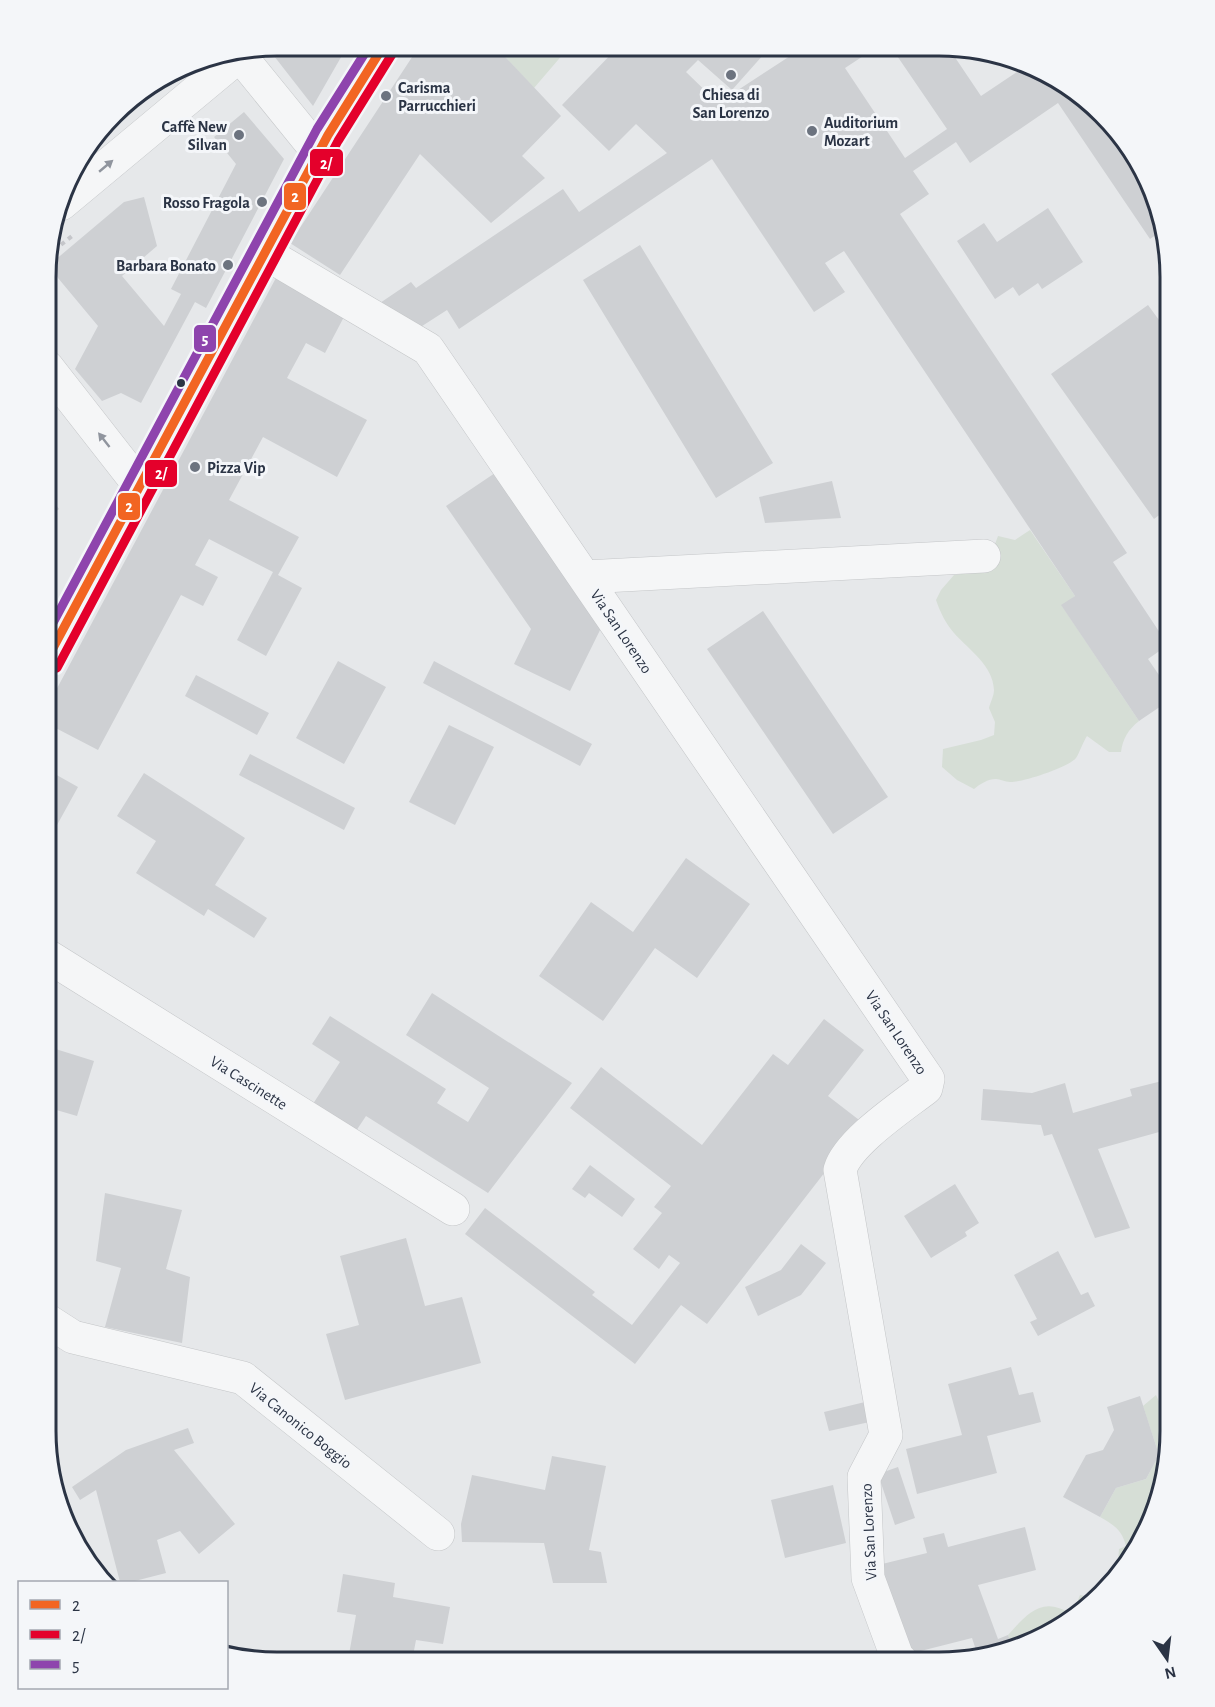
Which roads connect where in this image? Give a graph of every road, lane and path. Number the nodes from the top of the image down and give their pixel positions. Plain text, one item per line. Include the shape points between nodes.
1 (377, 56) edge
2 (242, 58) edge
3 (229, 61) edge
4 (319, 153) junction
5 (71, 196) edge
6 (265, 253) junction
7 (56, 379) edge
8 (140, 486) junction
9 (984, 556) dead end
10 (585, 577) junction
11 (56, 643) edge
12 (56, 961) edge
13 (453, 1209) dead end
14 (56, 1326) edge
15 (438, 1534) dead end
16 (895, 1652) edge

1 - 4 main road
2 - 4 street
5 -> 3 street
4 - 6 main road
6 - 8 main road
6 - 10 street, Via San Lorenzo via 429,349
8 -> 7 street
8 - 11 main road
9 - 10 street, Via San Lorenzo
10 - 16 street, Via San Lorenzo via 928,1078 926,1088 880,1123 846,1156 840,1170 886,1435 864,1477 868,1578
12 - 13 street, Via Cascinette
14 - 15 street, Via Canonico Boggio via 73,1337 243,1378

